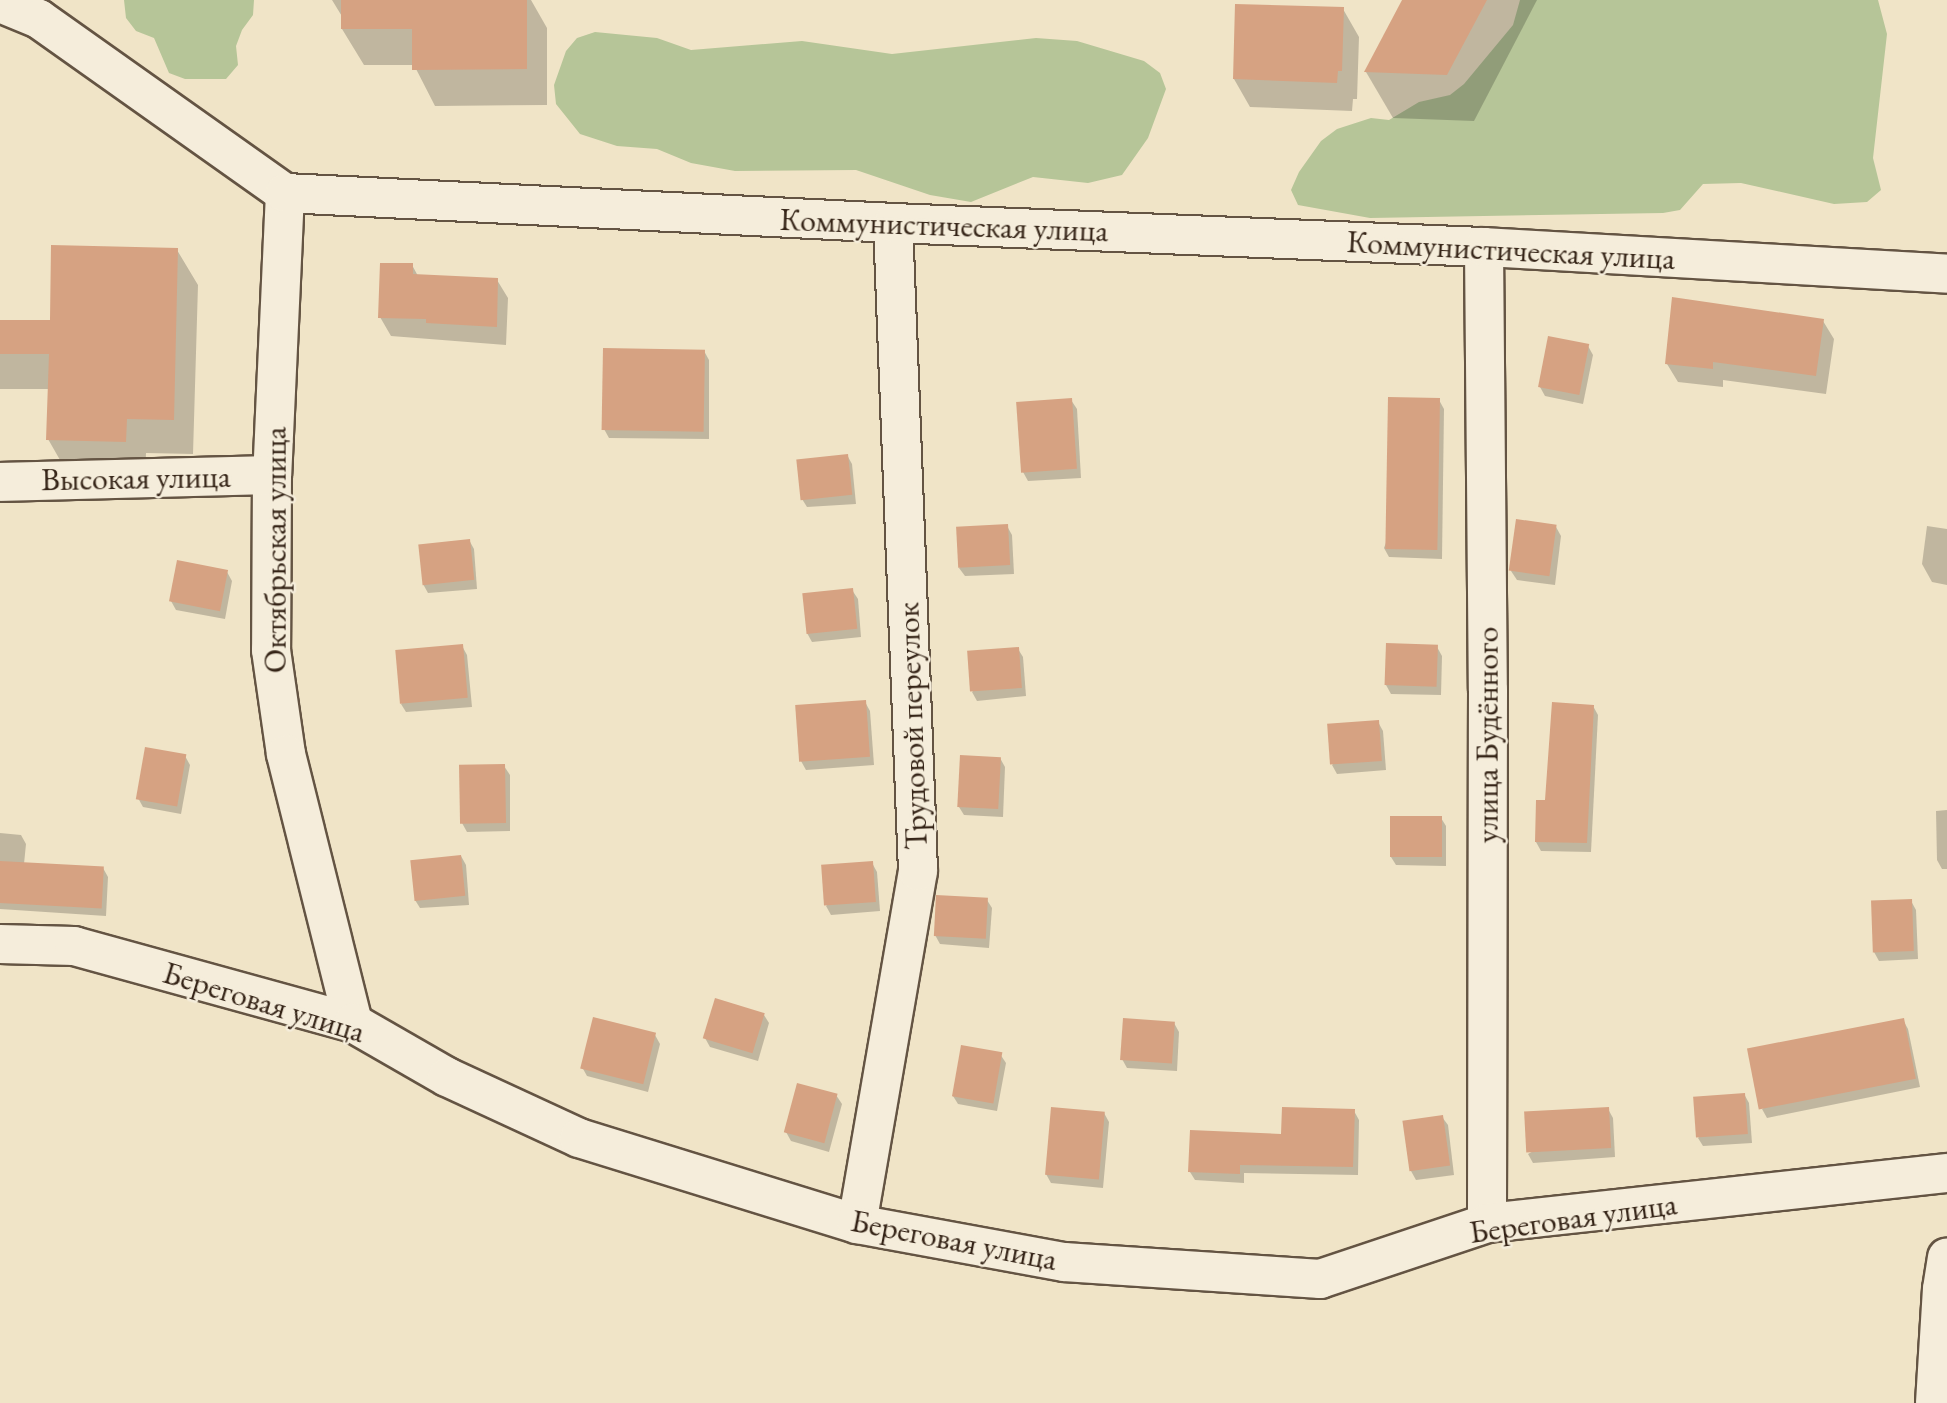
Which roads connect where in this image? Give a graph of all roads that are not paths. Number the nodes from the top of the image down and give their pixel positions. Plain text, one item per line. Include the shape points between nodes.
1 (0, 3) edge
2 (285, 193) junction
3 (892, 223) junction
4 (1484, 247) junction
5 (1947, 274) edge
6 (272, 475) junction
7 (0, 482) edge
8 (0, 944) edge
9 (354, 1023) junction
10 (1947, 1173) edge
11 (1487, 1223) junction
12 (857, 1224) junction
13 (1944, 1273) edge
14 (1935, 1403) edge

1 - 2 street via 39,19
2 - 3 street, Коммунистическая улица
2 - 6 street, Октябрьская улица
3 - 4 street, Коммунистическая улица
3 - 12 street, Трудовой переулок via 918,871
4 - 5 street, Коммунистическая улица
4 - 11 street, улица Будённого
6 - 7 street, Высокая улица
6 - 9 street, Октябрьская улица via 271,650 286,754
8 - 9 street, Береговая улица via 74,946
9 - 12 street, Береговая улица via 447,1077 579,1139
10 - 11 street, Береговая улица
11 - 12 street, Береговая улица via 1320,1279 1064,1262
13 - 14 street

